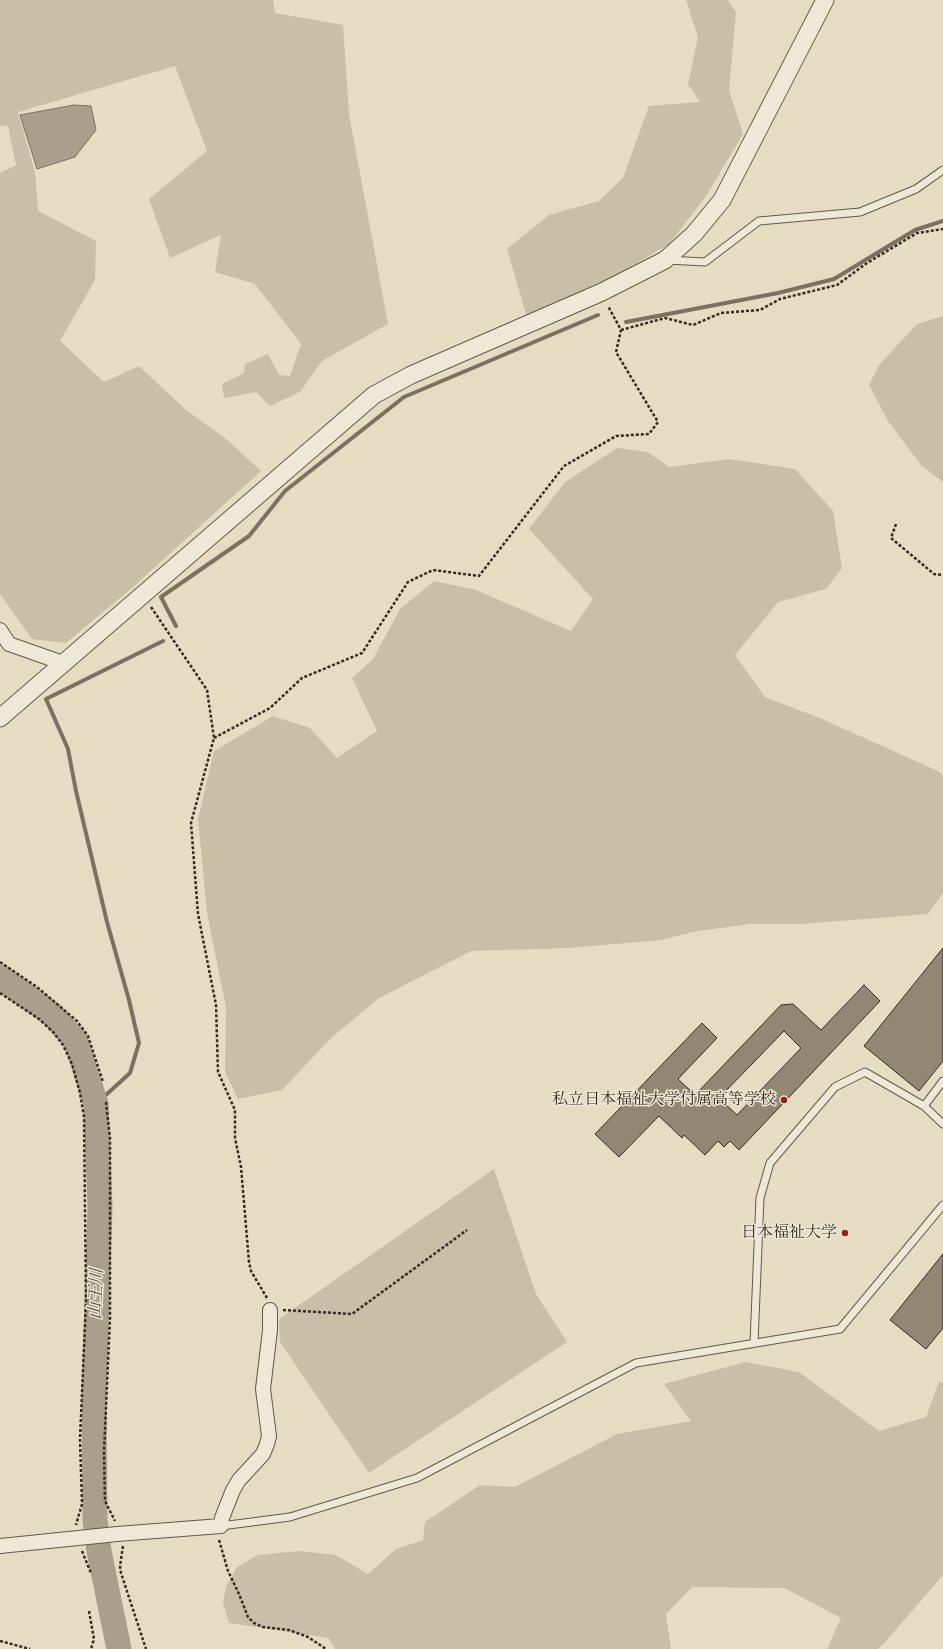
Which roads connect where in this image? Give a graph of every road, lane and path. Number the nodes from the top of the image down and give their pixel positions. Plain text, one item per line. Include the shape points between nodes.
1 (824, 0) edge
2 (943, 170) edge
3 (943, 229) edge
4 (665, 260) junction
5 (602, 292) junction
6 (621, 330) junction
7 (896, 524) dead end
8 (943, 575) edge
9 (142, 595) junction
10 (0, 630) edge
11 (63, 663) junction
12 (0, 718) edge
13 (214, 738) junction
14 (0, 962) edge
15 (0, 993) edge
16 (943, 1081) edge
17 (103, 1082) dead end
18 (106, 1102) dead end
19 (924, 1106) junction
20 (943, 1124) edge
21 (943, 1205) edge
22 (466, 1230) dead end
23 (270, 1310) junction
24 (754, 1343) junction
25 (219, 1526) junction
26 (119, 1534) junction
27 (76, 1539) junction
28 (0, 1546) edge
29 (91, 1573) dead end
30 (88, 1611) dead end
31 (0, 1641) edge
32 (30, 1649) edge
33 (91, 1649) edge
34 (146, 1649) edge
35 (326, 1649) edge

1 - 4 street via 722,200 694,234
2 - 4 lane via 916,189 860,212 759,221 705,262
3 - 6 path via 917,233 837,285 780,299 760,310 721,313 693,325 665,318
4 - 5 street
5 - 6 path
5 - 9 street via 411,375 374,395
6 - 13 path via 616,352 658,422 649,434 616,436 564,466 479,576 433,570 408,582 362,653 302,678 270,708
7 - 8 path via 891,538 934,574
9 - 11 street
9 - 13 path via 207,690
10 - 11 street via 10,644
11 - 12 street
13 - 23 path via 191,823 198,914 216,1005 218,1072 235,1110 235,1138 241,1168 249,1262
14 - 17 path via 37,987 77,1020 88,1036
15 - 27 path via 39,1020 63,1045 72,1064 84,1117 86,1302 80,1439 82,1504 73,1532
16 - 19 lane
18 - 26 path via 110,1138 110,1318 104,1452 105,1501
19 - 20 lane
19 - 24 lane via 865,1072 835,1087 770,1163 760,1198
21 - 24 lane via 840,1329
22 - 23 path via 352,1314
23 - 25 street via 263,1389 269,1436 260,1457 233,1490
24 - 25 lane via 636,1363 417,1478 290,1517
25 - 26 street
25 - 35 path via 226,1566 248,1617 263,1627 289,1630 304,1635
26 - 27 street
26 - 34 path via 124,1547 121,1574
27 - 28 street
27 - 29 path
30 - 33 path via 94,1639
31 - 32 path

